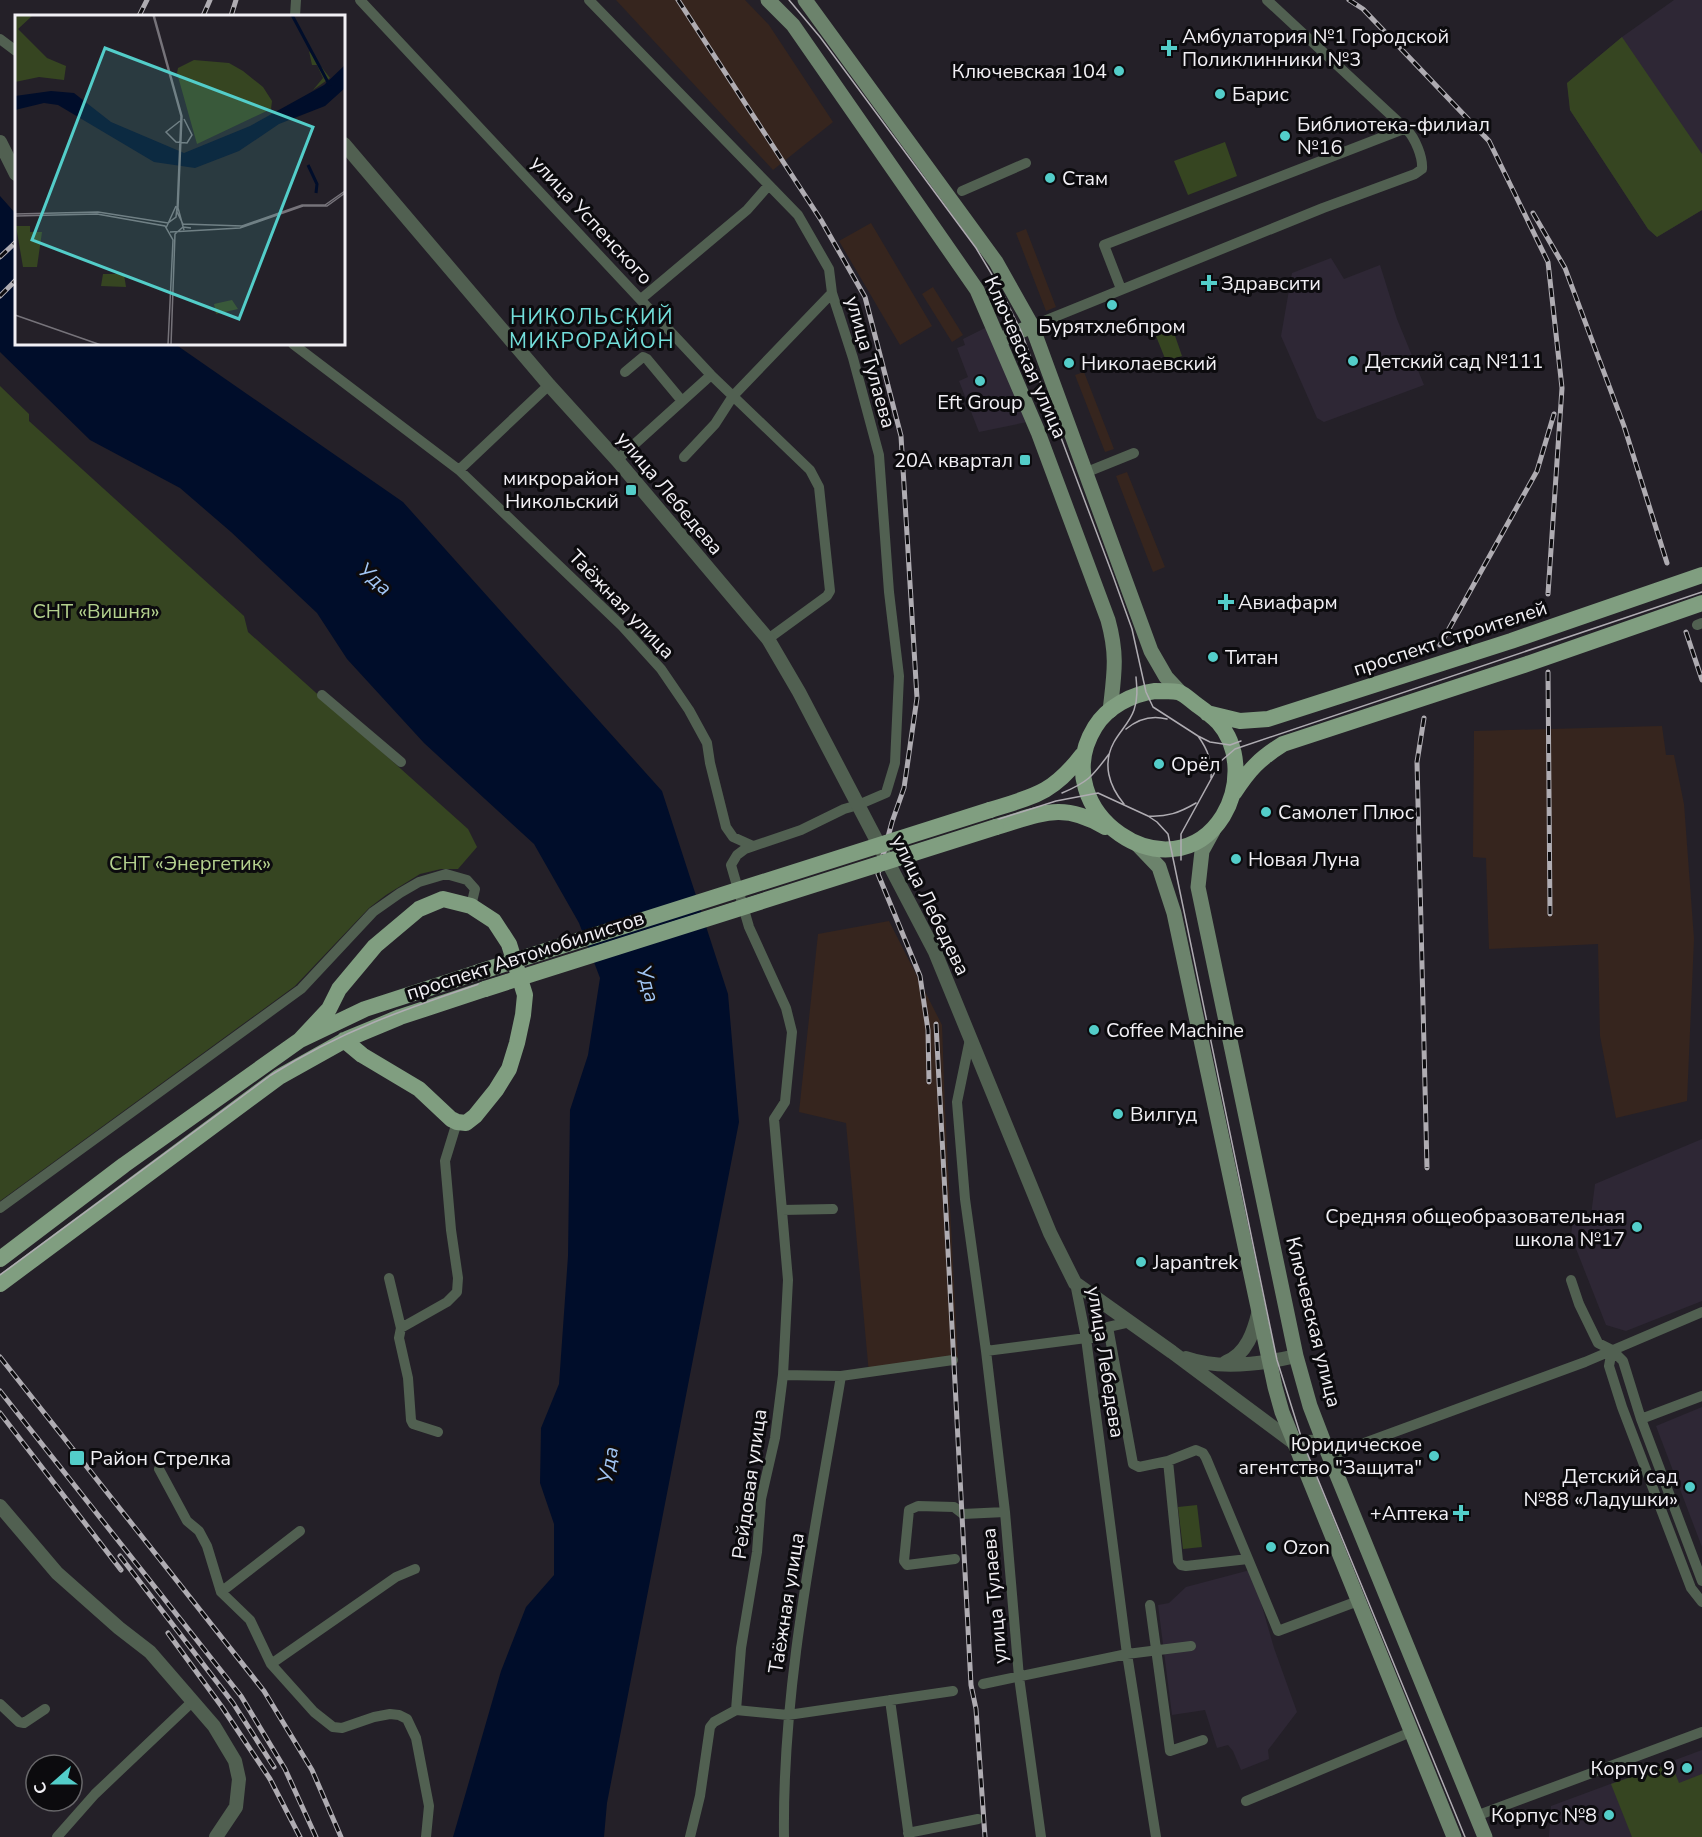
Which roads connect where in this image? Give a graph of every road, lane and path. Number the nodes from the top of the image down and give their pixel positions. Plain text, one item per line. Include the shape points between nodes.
1 (296, 0) edge
2 (360, 0) edge
3 (589, 0) edge
4 (768, 0) edge
5 (805, 0) edge
6 (1267, 0) edge
7 (295, 15) edge
8 (0, 39) edge
9 (15, 50) edge
10 (1407, 130) junction
11 (0, 142) edge
12 (345, 145) edge
13 (1026, 163) dead end
14 (15, 172) edge
15 (768, 186) junction
16 (962, 191) dead end
17 (1120, 289) junction
18 (832, 293) junction
19 (641, 299) junction
20 (1032, 326) junction
21 (1000, 340) junction
22 (294, 345) edge
23 (625, 372) dead end
24 (711, 375) junction
25 (549, 385) junction
26 (733, 396) junction
27 (682, 401) junction
28 (1134, 453) dead end
29 (684, 458) dead end
30 (617, 460) junction
31 (459, 470) junction
32 (1087, 472) junction
33 (1702, 575) edge
34 (1702, 603) edge
35 (768, 639) junction
36 (1180, 692) junction
37 (322, 695) dead end
38 (1110, 711) junction
39 (1207, 713) junction
40 (1082, 755) junction
41 (401, 762) dead end
42 (1234, 793) junction
43 (858, 806) junction
44 (1213, 831) junction
45 (1122, 837) junction
46 (1138, 845) junction
47 (753, 846) junction
48 (471, 906) junction
49 (339, 989) junction
50 (365, 1009) junction
51 (970, 1039) junction
52 (300, 1040) junction
53 (344, 1040) junction
54 (458, 1122) junction
55 (0, 1208) edge
56 (833, 1209) dead end
57 (782, 1210) junction
58 (0, 1259) edge
59 (389, 1278) dead end
60 (1571, 1280) dead end
61 (1075, 1283) junction
62 (0, 1284) edge
63 (1260, 1308) junction
64 (1702, 1312) edge
65 (1130, 1322) junction
66 (401, 1328) junction
67 (1108, 1328) junction
68 (1086, 1340) junction
69 (1612, 1350) junction
70 (986, 1351) junction
71 (1172, 1352) junction
72 (1296, 1356) junction
73 (953, 1360) dead end
74 (1270, 1362) junction
75 (1222, 1363) junction
76 (783, 1376) junction
77 (841, 1376) junction
78 (1702, 1396) edge
79 (1641, 1419) junction
80 (438, 1432) dead end
81 (1323, 1441) junction
82 (1294, 1443) junction
83 (1329, 1455) junction
84 (1168, 1461) junction
85 (159, 1469) dead end
86 (1669, 1493) junction
87 (1657, 1497) junction
88 (0, 1506) edge
89 (1005, 1512) junction
90 (300, 1531) dead end
91 (955, 1559) dead end
92 (1248, 1559) junction
93 (415, 1569) dead end
94 (1702, 1581) edge
95 (220, 1592) junction
96 (1358, 1601) junction
97 (1702, 1601) edge
98 (1150, 1605) dead end
99 (1191, 1646) dead end
100 (1156, 1650) junction
101 (1127, 1654) junction
102 (271, 1664) junction
103 (1019, 1677) junction
104 (983, 1684) dead end
105 (953, 1690) dead end
106 (890, 1700) junction
107 (193, 1701) junction
108 (0, 1704) edge
109 (45, 1708) dead end
110 (736, 1710) junction
111 (788, 1715) junction
112 (1437, 1721) junction
113 (1411, 1732) junction
114 (1702, 1732) edge
115 (1203, 1740) dead end
116 (1246, 1801) dead end
117 (1476, 1816) junction
118 (978, 1819) dead end
119 (908, 1835) edge
120 (57, 1837) edge
121 (216, 1837) edge
122 (426, 1837) edge
123 (690, 1837) edge
124 (784, 1837) edge
125 (1041, 1837) edge
126 (1156, 1837) edge
127 (1454, 1837) edge
128 (1485, 1837) edge

1 - 7 street
2 - 19 street, улица Успенского
3 - 15 street, улица Тулаева
4 - 21 main road, Ключевская улица via 794,25 977,290
5 - 20 main road, Ключевская улица via 996,262
6 - 10 street
8 - 9 street
10 - 17 street via 1422,163 1422,169 1415,174
10 - 17 street via 1104,245
11 - 14 street
12 - 25 street, улица Лебедева
13 - 16 street
15 - 18 street, улица Тулаева via 798,215 815,242 829,269
15 - 19 street via 747,210
17 - 20 street
18 - 26 street
18 - 43 street, улица Тулаева via 879,455 899,676 895,764 886,793
19 - 24 street, улица Успенского
20 - 21 main road
20 - 32 main road, Ключевская улица
21 - 38 main road, Ключевская улица via 1108,620 1116,660
22 - 31 street, Таёжная улица
23 - 27 street via 643,357 647,359
24 - 26 street, улица Успенского
24 - 27 street
25 - 30 street, улица Лебедева
25 - 31 street
26 - 29 street via 715,424
26 - 35 street, улица Успенского via 810,470 819,487 830,591
27 - 30 street
28 - 32 street
30 - 35 street, улица Лебедева
31 - 47 street, Таёжная улица via 622,626 661,669 707,743 726,826 733,837
32 - 36 main road, Ключевская улица via 1151,651
33 - 39 main road, проспект Строителей via 1268,719 1240,721
34 - 42 main road via 1283,744 1258,760
35 - 43 street, улица Лебедева
36 - 38 main road via 1137,694
36 - 39 main road
37 - 41 street
38 - 40 main road via 1088,738
39 - 42 main road via 1224,732 1232,751
40 - 45 main road via 1089,799 1096,812
40 - 50 main road, проспект Автомобилистов, bridge via 1055,785 1026,799
42 - 44 main road
43 - 47 street, улица Тулаева via 783,838
43 - 51 street, улица Лебедева via 935,952
44 - 46 main road via 1180,849 1155,850
44 - 72 main road, Ключевская улица via 1202,851 1198,887
45 - 46 main road
45 - 53 main road, проспект Автомобилистов, bridge via 1072,812 1044,813 485,989
46 - 63 main road via 1160,867 1174,913
47 - 57 street, Рейдовая улица via 737,855 732,865 749,927 786,1008 792,1032 785,1102 774,1119
48 - 49 main road via 443,899 419,909 375,946
48 - 54 main road via 494,921 509,944 525,995 518,1042 509,1068 475,1116 466,1123
48 - 55 street via 475,889 467,880 446,874 400,893 373,912 301,989
49 - 50 main road via 354,1007
49 - 52 main road via 329,1009
50 - 52 main road, проспект Автомобилистов
51 - 61 street, улица Лебедева via 1050,1233
51 - 70 street, улица Тулаева via 957,1102 965,1198
52 - 58 main road, проспект Автомобилистов
53 - 54 main road via 418,1089
53 - 62 main road, проспект Автомобилистов via 279,1077
54 - 66 street via 445,1161 458,1278 456,1292 447,1302
56 - 57 street
57 - 76 street, Рейдовая улица via 788,1280
59 - 66 street
60 - 69 street via 1598,1343
61 - 65 street
61 - 68 street, улица Лебедева
63 - 74 main road
63 - 75 street via 1250,1341 1232,1360
64 - 69 street
65 - 67 street
65 - 71 street
66 - 80 street via 399,1338 408,1378 411,1420
67 - 68 street
67 - 84 street via 1133,1464 1139,1467
68 - 70 street
68 - 101 street, улица Лебедева
69 - 79 street via 1623,1362
69 - 83 street
69 - 87 street via 1609,1366
70 - 89 street, улица Тулаева
71 - 75 street via 1201,1362
71 - 82 street
72 - 74 street
72 - 81 main road, Ключевская улица
73 - 77 street
74 - 75 street
74 - 82 main road
76 - 77 street
76 - 110 street, Рейдовая улица via 775,1438 761,1499 758,1552 741,1648
77 - 111 street, Таёжная улица
78 - 79 street
79 - 86 street
81 - 82 street
81 - 83 main road, Ключевская улица
82 - 96 main road
83 - 112 main road, Ключевская улица
84 - 92 street via 1196,1450 1203,1453
84 - 92 street via 1181,1565
85 - 95 street via 187,1521 199,1531 207,1546
86 - 87 street
86 - 94 street
87 - 97 street via 1691,1588
88 - 107 street via 57,1573 150,1652
89 - 91 street via 963,1514 954,1507 918,1506 909,1510 904,1561 907,1565
89 - 103 street, улица Тулаева
90 - 95 street
92 - 96 street via 1278,1631
93 - 102 street via 396,1577
95 - 102 street via 250,1620
96 - 113 main road
98 - 100 street
99 - 100 street
100 - 101 street
100 - 115 street via 1170,1751
101 - 103 street
101 - 126 street, улица Лебедева
102 - 122 street via 314,1712 333,1727 390,1714 407,1719 416,1738 429,1806
103 - 104 street
103 - 125 street, улица Тулаева
105 - 106 street
106 - 111 street
106 - 119 street
107 - 120 street via 95,1794
107 - 121 street via 235,1761 239,1779 236,1807
108 - 109 street via 24,1723
110 - 111 street
110 - 123 street via 710,1727
111 - 124 street, Таёжная улица
112 - 113 main road
112 - 117 main road, Ключевская улица
113 - 116 street
113 - 127 main road
114 - 117 street
117 - 128 main road, Ключевская улица
118 - 119 street

